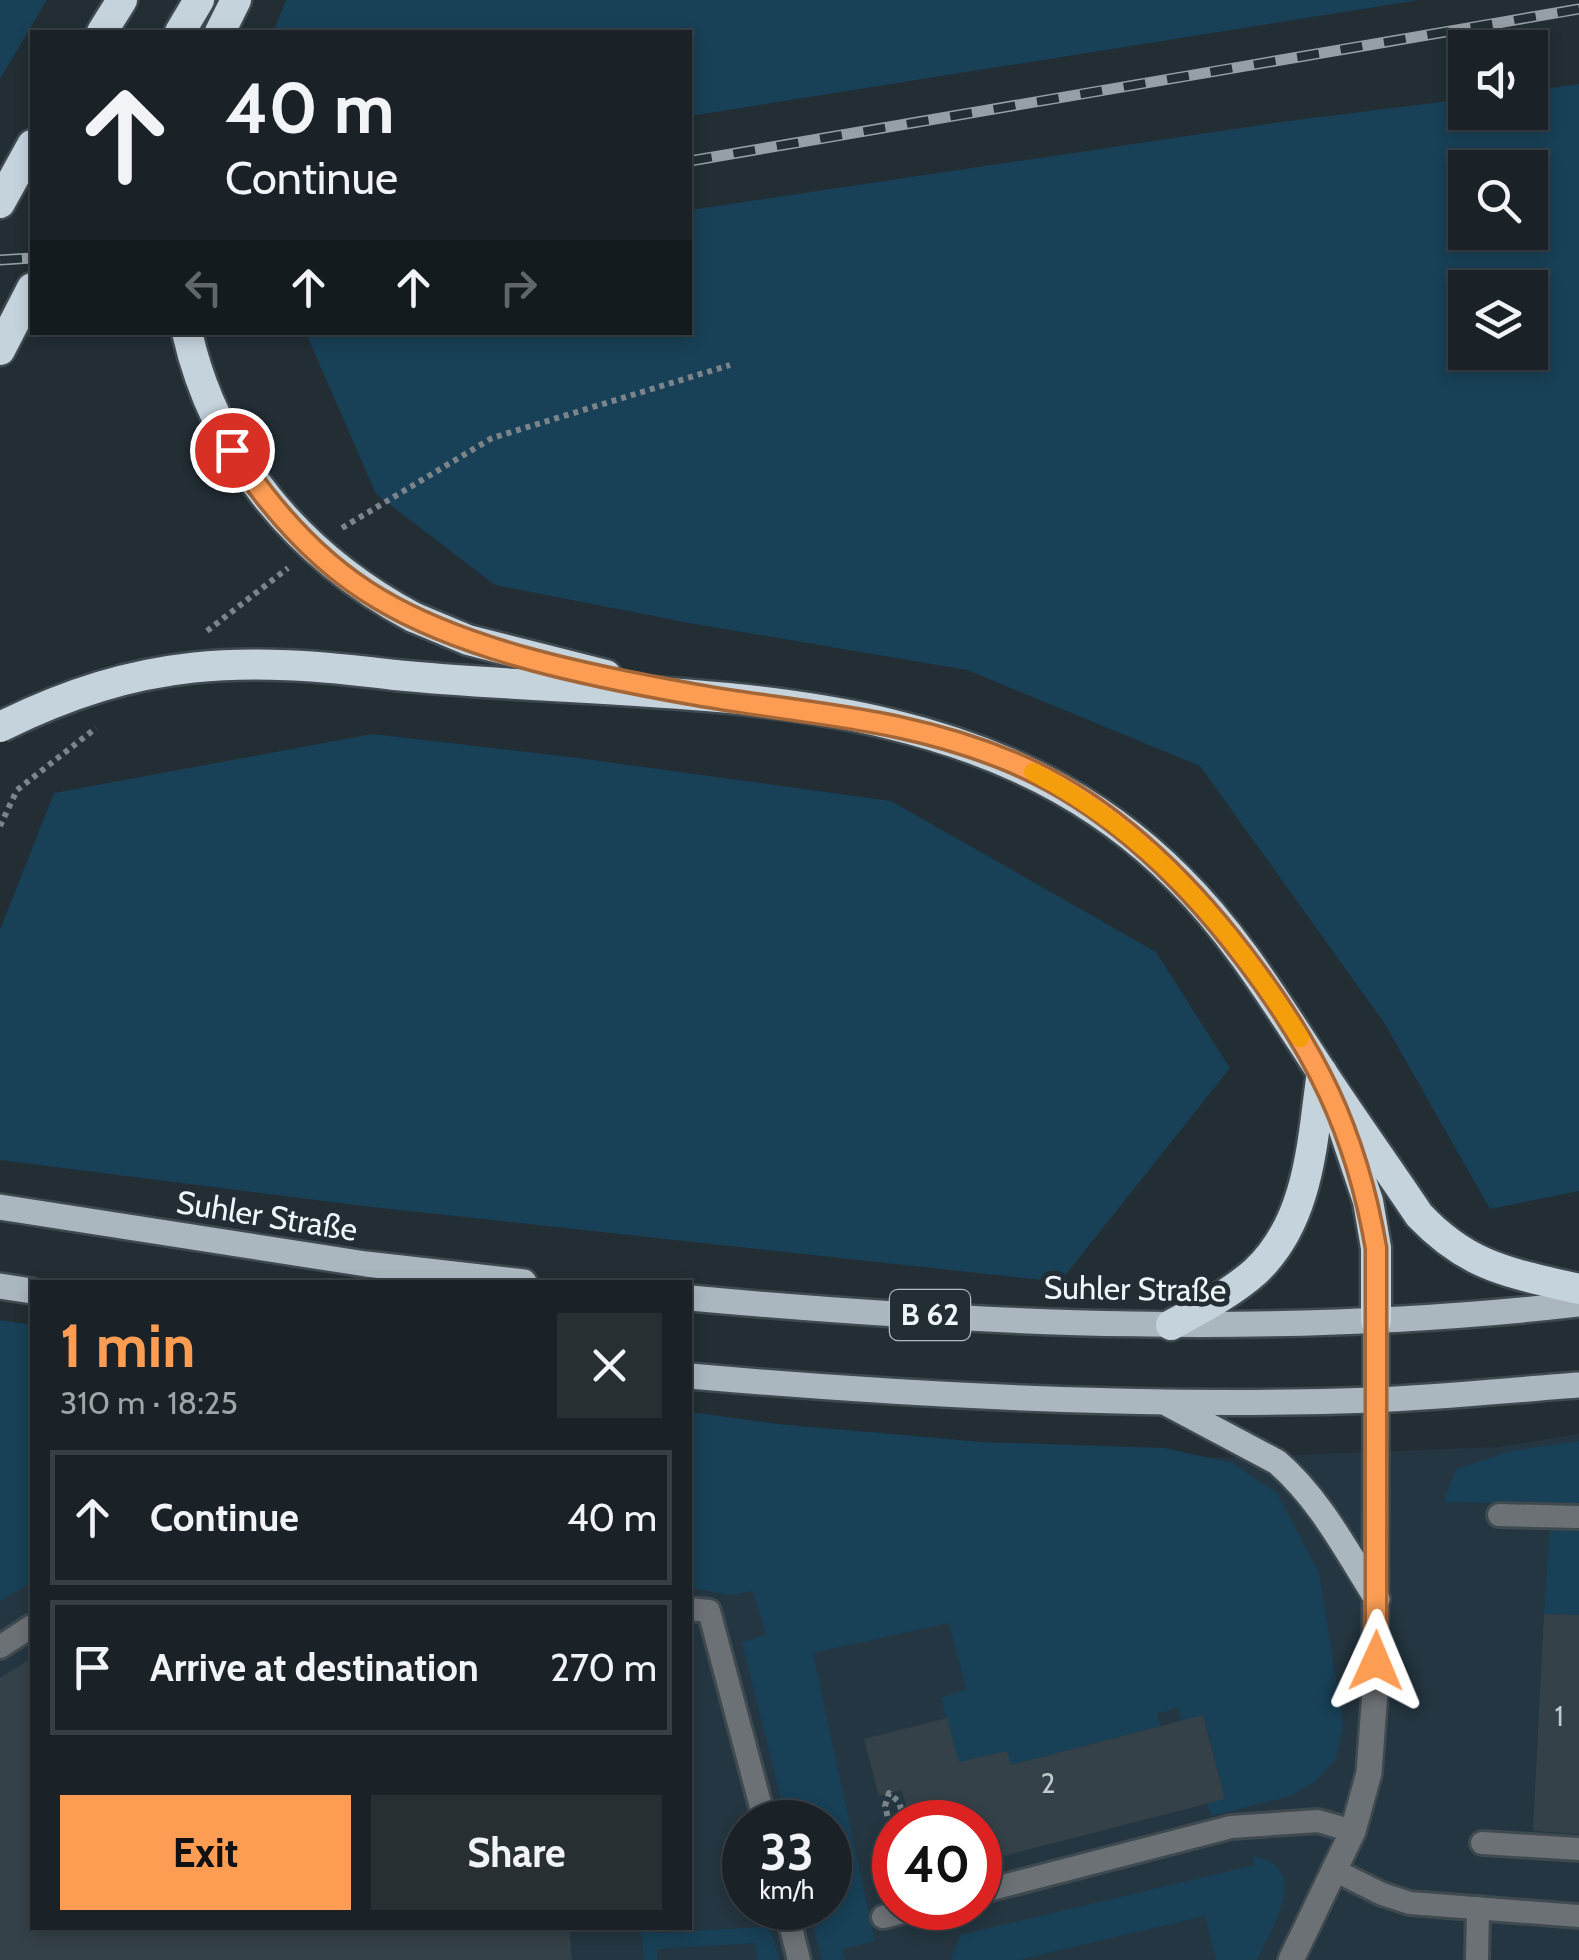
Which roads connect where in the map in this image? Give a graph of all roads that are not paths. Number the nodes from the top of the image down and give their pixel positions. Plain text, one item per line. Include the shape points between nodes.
1 (122, 0) edge
2 (199, 0) edge
3 (236, 0) edge
4 (103, 30) edge
5 (181, 30) edge
6 (221, 30) edge
7 (30, 149) edge
8 (0, 203) edge
9 (30, 292) edge
10 (188, 335) edge
11 (0, 350) edge
12 (697, 695) junction
13 (0, 727) edge
14 (1322, 1072) junction
15 (0, 1208) edge
16 (506, 1280) edge
17 (0, 1286) edge
18 (1579, 1289) edge
19 (30, 1292) edge
20 (692, 1298) edge
21 (1579, 1304) edge
22 (1376, 1321) junction
23 (1170, 1326) junction
24 (692, 1376) edge
25 (1579, 1385) edge
26 (1376, 1400) junction
27 (1164, 1401) junction
28 (1499, 1515) dead end
29 (1579, 1517) edge
30 (1377, 1599) junction
31 (692, 1608) edge
32 (30, 1627) edge
33 (0, 1647) edge
34 (759, 1800) edge
35 (1353, 1831) junction
36 (1482, 1843) dead end
37 (1579, 1850) edge
38 (1336, 1871) junction
39 (1002, 1886) edge
40 (1478, 1908) junction
41 (1579, 1916) edge
42 (791, 1930) edge
43 (798, 1960) edge
44 (1292, 1960) edge
45 (1477, 1960) edge

1 - 4 highway
2 - 5 highway
3 - 6 highway
7 - 8 highway
9 - 11 highway
10 - 12 highway, bridge via 214,412 254,483 292,528 376,598 468,640
12 - 13 highway, bridge via 211,664 120,679
12 - 14 highway via 915,728 1064,788 1142,843 1193,894 1270,990
14 - 18 highway via 1440,1237 1491,1268
14 - 22 highway via 1368,1201
14 - 23 highway via 1308,1169 1289,1226 1254,1272
15 - 16 main road, Suhler Straße
17 - 19 main road
20 - 23 main road, Suhler Straße / B 62
21 - 22 main road, Suhler Straße / B 62
22 - 23 main road, Suhler Straße / B 62
22 - 26 main road
24 - 27 main road via 893,1392
25 - 26 main road
26 - 27 main road
26 - 30 street
27 - 30 main road via 1292,1474
28 - 29 lane
30 - 35 street via 1369,1773
31 - 34 lane via 708,1612
32 - 33 lane
35 - 38 street
35 - 39 lane via 1318,1821 1230,1827
36 - 37 lane
38 - 40 lane via 1410,1903
38 - 44 street
40 - 41 lane
40 - 45 lane
42 - 43 lane

